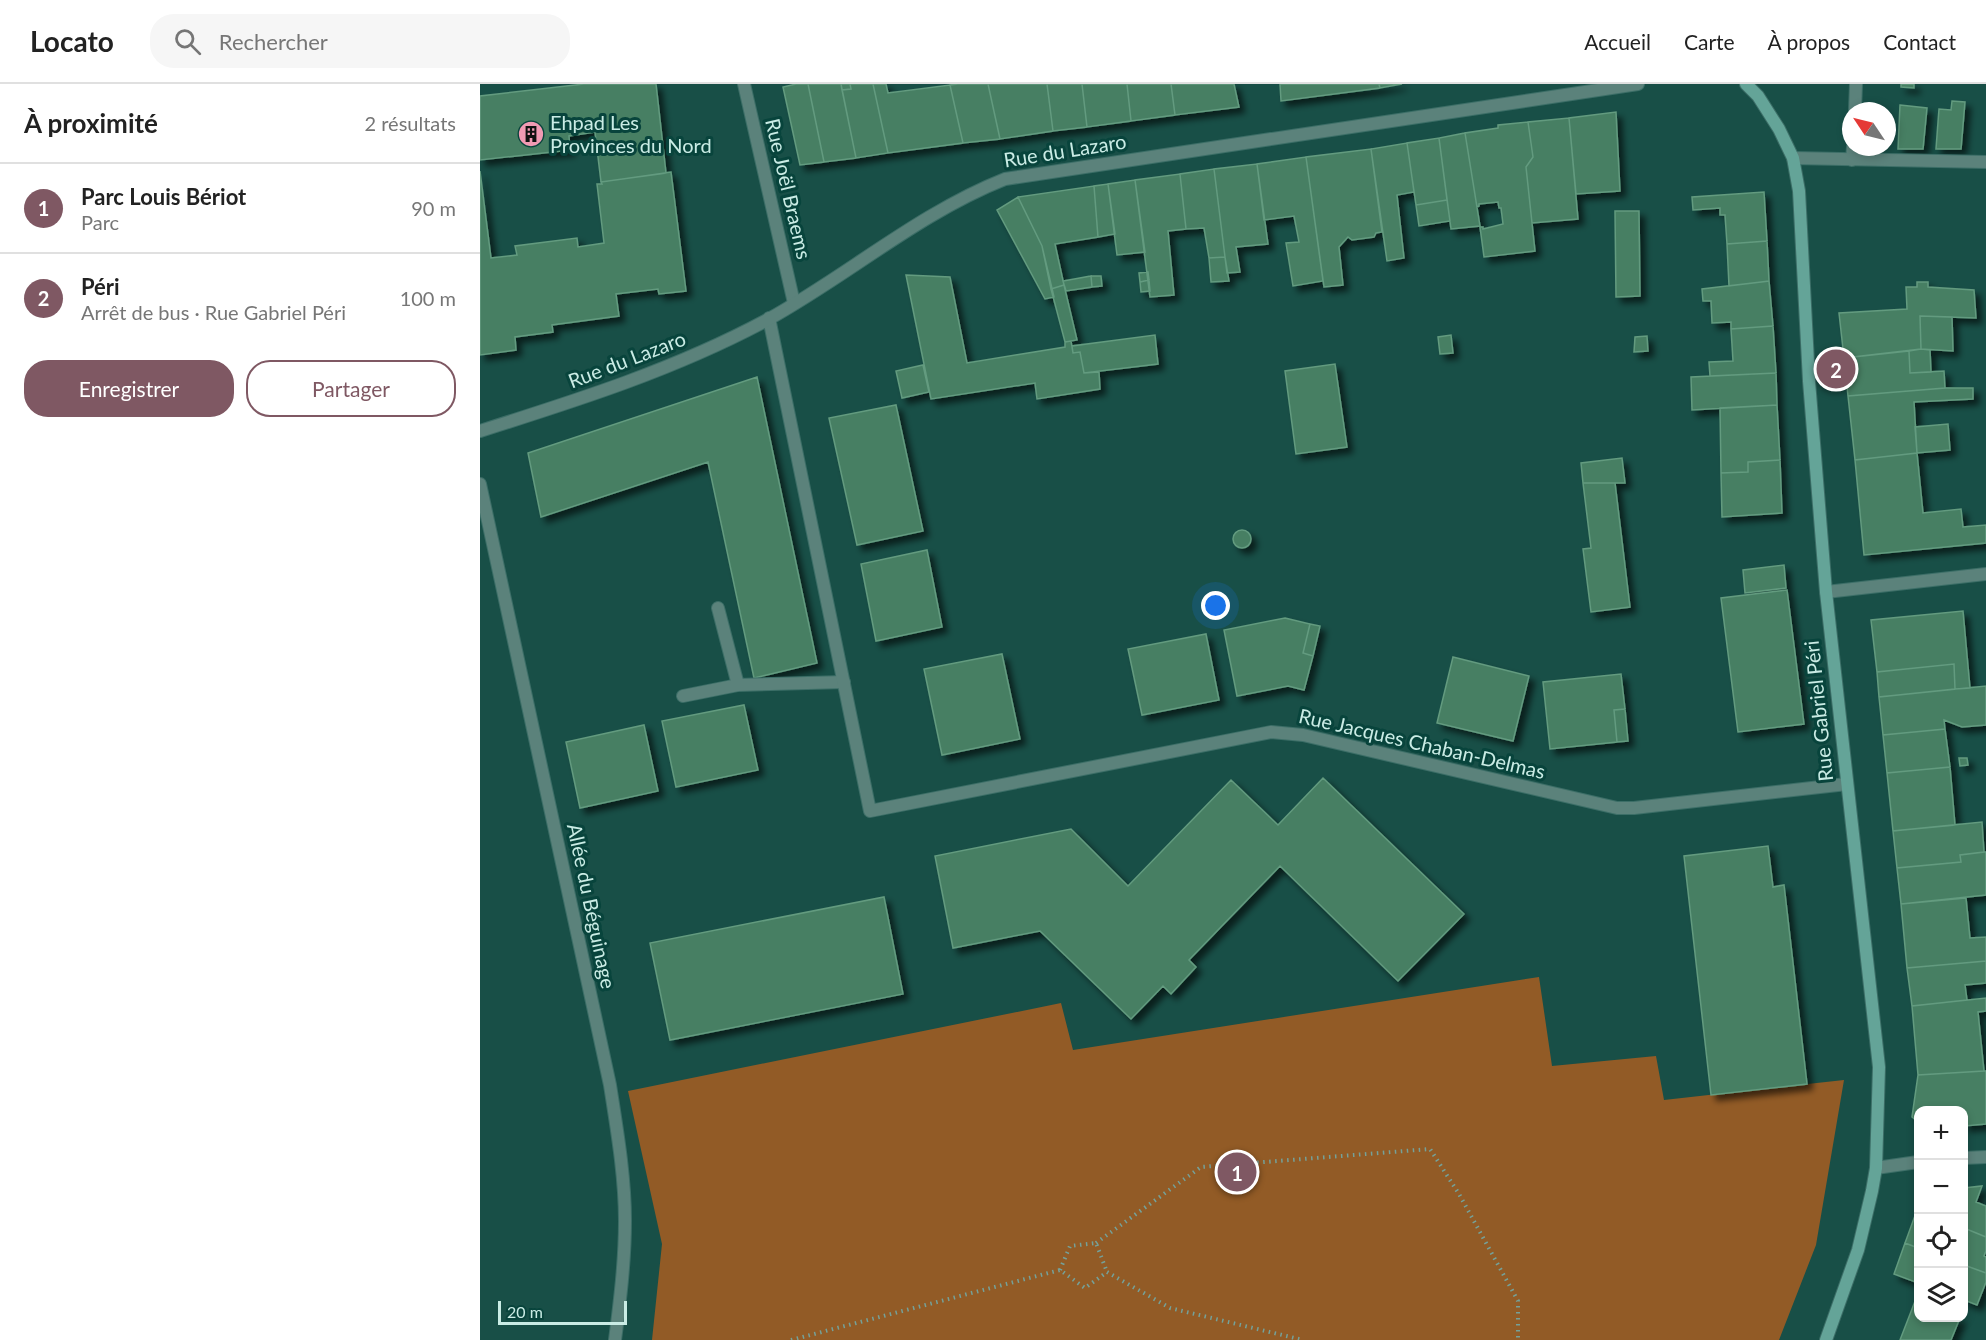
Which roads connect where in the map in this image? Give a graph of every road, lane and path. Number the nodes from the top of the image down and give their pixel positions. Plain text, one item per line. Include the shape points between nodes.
1 (744, 84) edge
2 (1638, 84) edge
3 (1746, 84) edge
4 (1856, 84) edge
5 (1855, 102) edge
6 (1842, 154) edge
7 (1896, 156) edge
8 (1793, 158) junction
9 (1986, 162) edge
10 (794, 303) junction
11 (769, 318) junction
12 (480, 431) edge
13 (480, 484) edge
14 (1986, 574) edge
15 (1826, 592) junction
16 (718, 608) dead end
17 (844, 682) junction
18 (738, 685) junction
19 (683, 696) dead end
20 (1847, 784) junction
21 (1986, 1156) edge
22 (1968, 1158) edge
23 (1914, 1163) edge
24 (1876, 1168) junction
25 (1096, 1243) junction
26 (1060, 1270) junction
27 (1107, 1272) junction
28 (615, 1340) edge
29 (791, 1340) edge
30 (1303, 1340) edge
31 (1518, 1340) edge
32 (1826, 1340) edge

1 - 10 street, Rue Joël Braems
2 - 10 street, Rue du Lazaro via 1005,179 942,211
3 - 8 main road, Rue Gabriel Péri via 1779,129
4 - 5 street
6 - 8 street
7 - 9 street
8 - 15 main road, Rue Gabriel Péri via 1799,191
10 - 11 street, Rue du Lazaro
11 - 12 street, Rue du Lazaro via 634,381
11 - 17 street
13 - 28 street, Allée du Béguinage via 612,1095 625,1218
14 - 15 street
15 - 20 main road, Rue Gabriel Péri
16 - 18 street
17 - 18 street
17 - 20 street, Rue Jacques Chaban-Delmas via 870,811 1271,732 1302,735 1617,808
18 - 19 street
20 - 24 main road, Rue Gabriel Péri via 1879,1067
21 - 22 street
23 - 24 street
24 - 32 main road, Rue Gabriel Péri via 1858,1250
25 - 26 path via 1070,1246
25 - 27 path
25 - 31 path via 1201,1167 1430,1149 1460,1194 1518,1301
26 - 27 path via 1085,1288
26 - 29 path
27 - 30 path via 1170,1308

